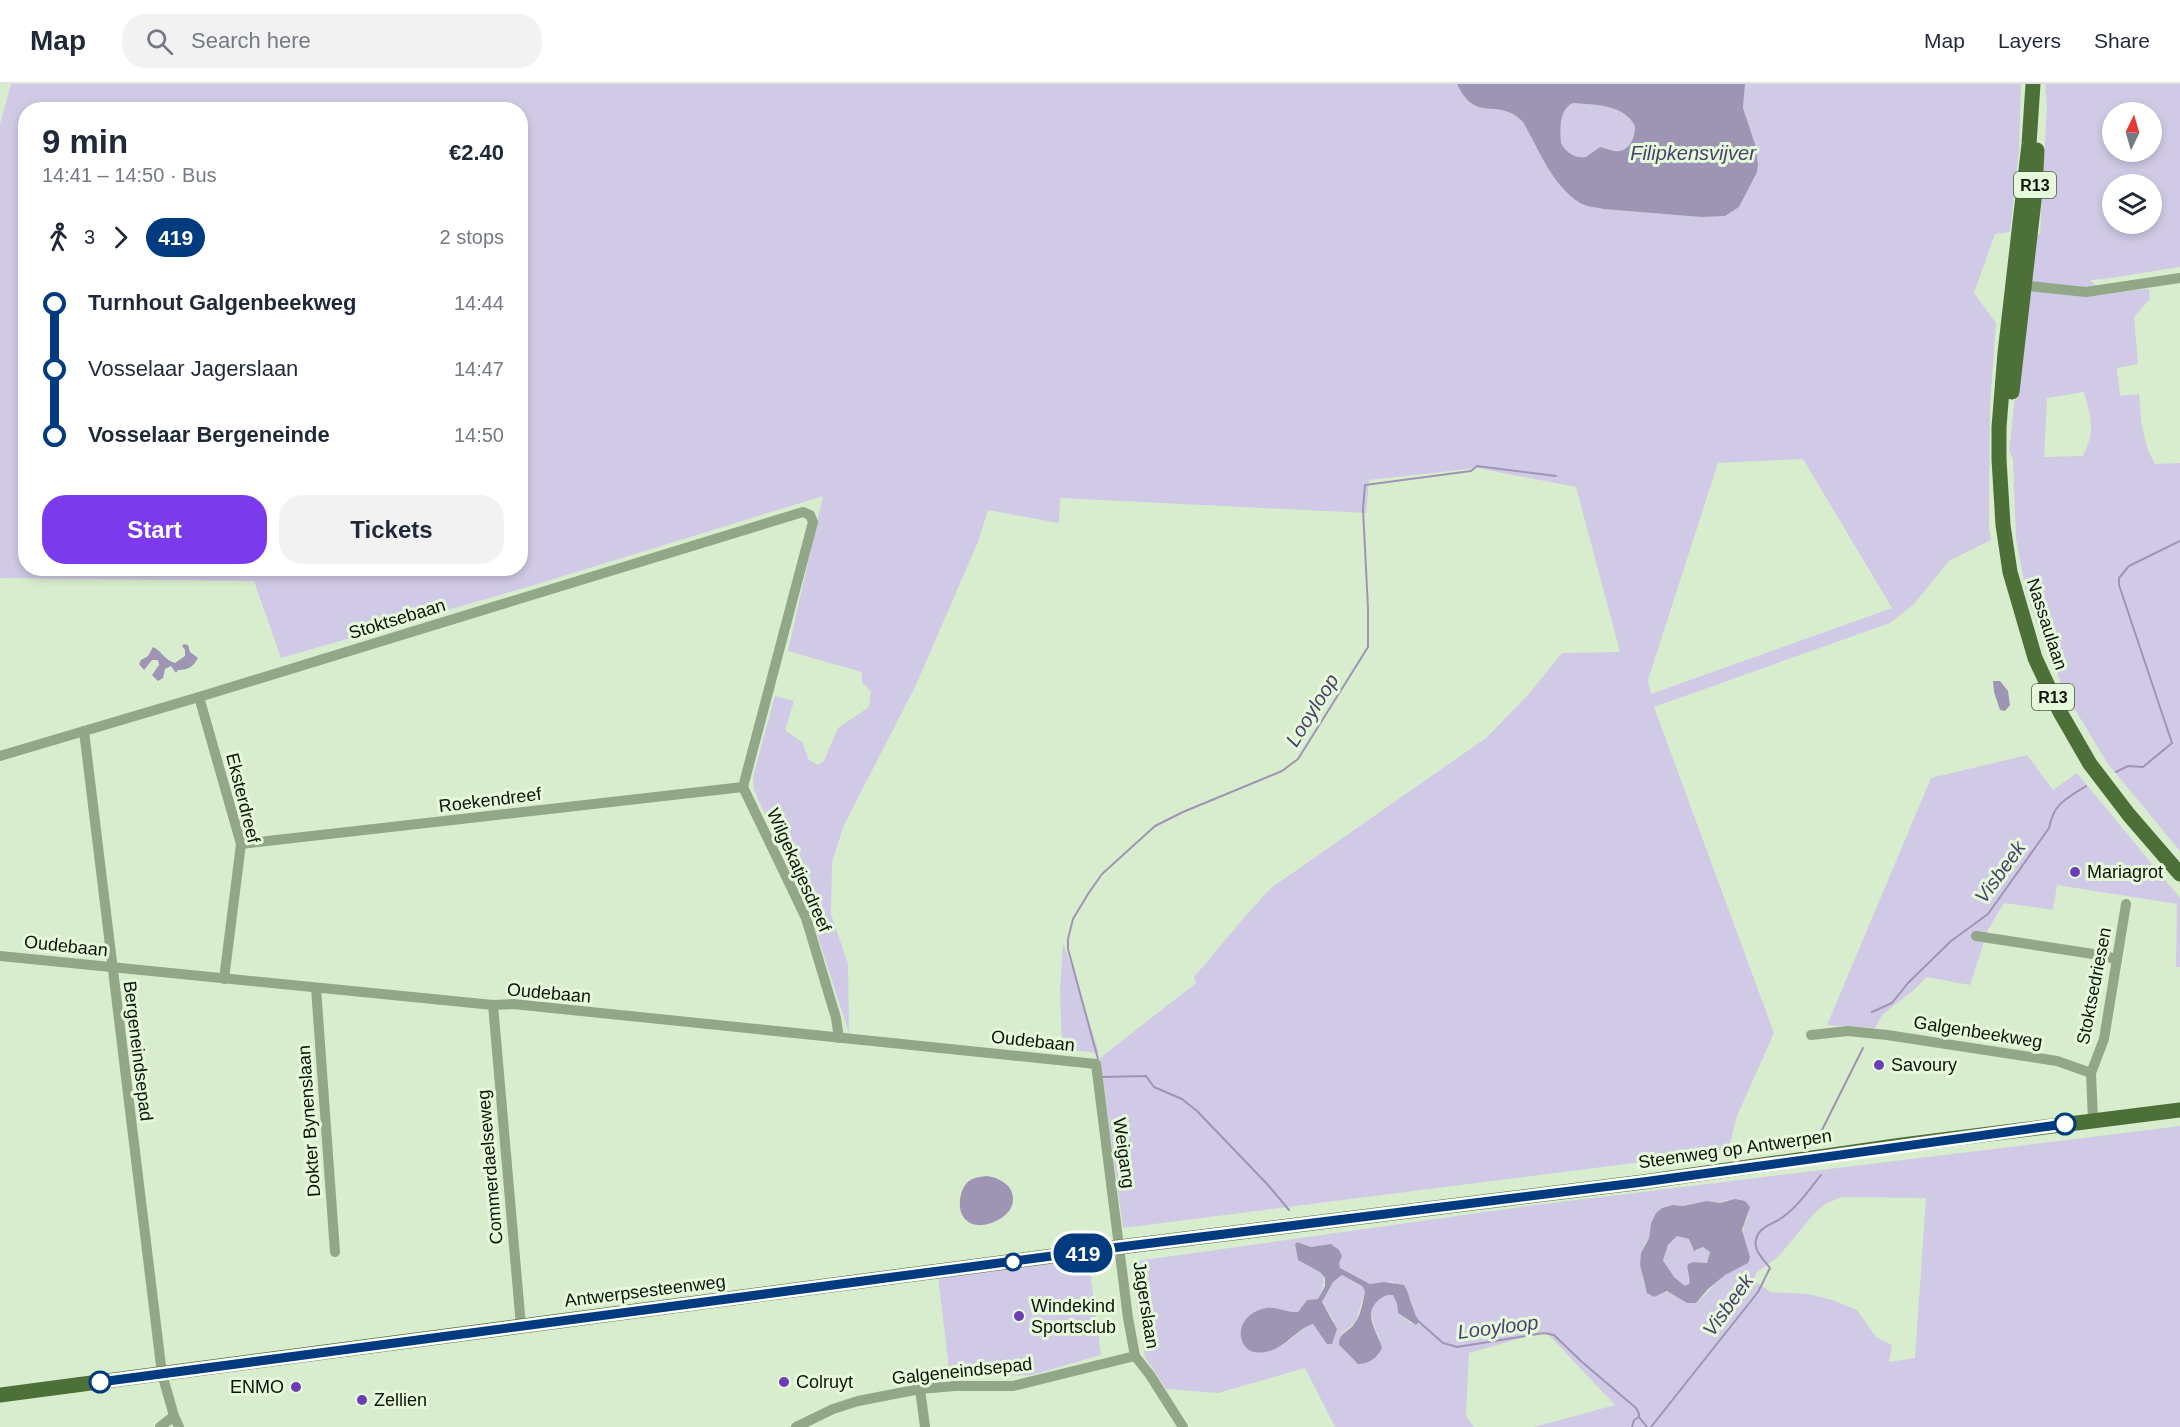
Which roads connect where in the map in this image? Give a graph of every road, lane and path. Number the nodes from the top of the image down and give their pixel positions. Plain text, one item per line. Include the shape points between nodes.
1 (2033, 84) edge
2 (2180, 278) edge
3 (2018, 285) junction
4 (199, 697) junction
5 (84, 731) junction
6 (0, 756) edge
7 (743, 787) junction
8 (241, 844) junction
9 (2180, 874) edge
10 (2126, 904) dead end
11 (1976, 936) dead end
12 (0, 956) edge
13 (2117, 960) junction
14 (111, 967) junction
15 (224, 979) junction
16 (316, 988) junction
17 (493, 1005) junction
18 (1811, 1035) dead end
19 (839, 1038) junction
20 (1096, 1064) joint
21 (2091, 1073) junction
22 (2180, 1110) edge
23 (2093, 1120) junction
24 (1295, 1226) joint
25 (1120, 1247) junction
26 (335, 1252) dead end
27 (521, 1326) junction
28 (1135, 1356) junction
29 (162, 1374) junction
30 (920, 1389) junction
31 (0, 1395) edge
32 (174, 1416) junction
33 (160, 1427) edge
34 (179, 1427) edge
35 (796, 1427) edge
36 (925, 1427) edge
37 (1183, 1427) edge

1 - 3 main road, Nassaulaan / R13 via 2038,112 2035,192
2 - 3 street via 2086,292
3 - 9 main road, Nassaulaan / R13 via 2005,352 2000,417 2003,525 2010,572 2035,658 2060,712 2090,765
4 - 5 street, Stoktsebaan
4 - 7 street, Stoktsebaan via 803,512 813,522
4 - 8 street, Eksterdreef
5 - 6 street, Stoktsebaan
5 - 14 street, Bergeneindsepad
7 - 8 street, Roekendreef
7 - 19 street, Wilgekatjesdreef via 806,918
8 - 15 street, Eksterdreef
10 - 13 street, Stoktsedriesen
11 - 13 street
12 - 14 street, Oudebaan
13 - 21 street, Stoktsedriesen via 2104,1039
14 - 15 street, Oudebaan
14 - 29 street, Bergeneindsepad
15 - 16 street, Oudebaan
16 - 17 street, Oudebaan
16 - 26 street, Dokter Bynenslaan
17 - 19 street, Oudebaan
17 - 27 street, Commerdaelseweg
18 - 21 street, Galgenbeekweg via 1848,1031 1887,1035 2057,1061
19 - 20 street, Oudebaan
20 - 25 street, Weigang
21 - 23 street
22 - 23 main road, Steenweg op Antwerpen
23 - 24 main road, Steenweg op Antwerpen
24 - 25 main road, Antwerpsesteenweg
25 - 27 main road, Antwerpsesteenweg
25 - 28 street, Jagerslaan
27 - 29 main road, Antwerpsesteenweg
28 - 30 street, Galgeneindsepad via 1014,1386
28 - 37 street, Jagerslaan
29 - 31 main road, Antwerpsesteenweg
29 - 32 street, Bergeneindsepad
30 - 35 street, Galgeneindsepad via 858,1401
30 - 36 street
32 - 33 street
32 - 34 street, Bergeneindsepad

